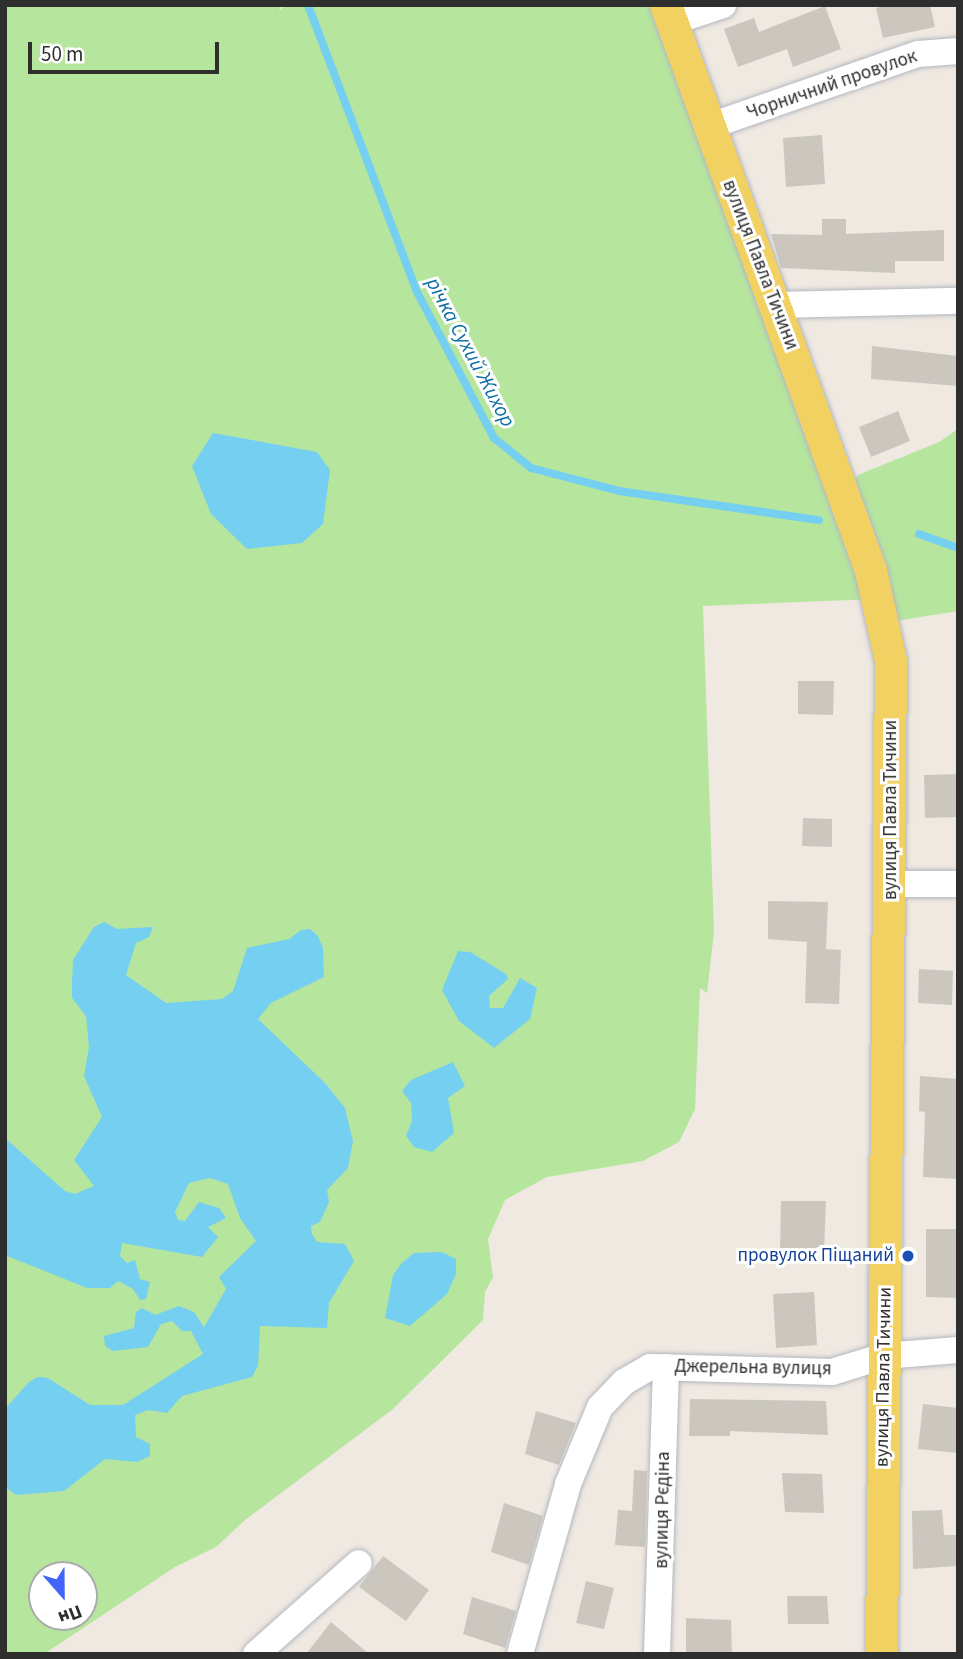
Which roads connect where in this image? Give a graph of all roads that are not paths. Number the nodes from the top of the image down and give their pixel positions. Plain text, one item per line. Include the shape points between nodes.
1 (723, 5) edge
2 (669, 14) edge
3 (958, 51) edge
4 (707, 128) junction
5 (958, 301) edge
6 (777, 304) junction
7 (891, 884) junction
8 (958, 884) edge
9 (958, 1350) edge
10 (884, 1356) junction
11 (666, 1367) junction
12 (359, 1563) dead end
13 (256, 1654) edge
14 (520, 1654) edge
15 (657, 1654) edge
16 (882, 1654) edge

1 - 2 street
2 - 4 main road, вулиця Павла Тичини
3 - 4 street, Чорничний провулок via 918,54
4 - 6 main road, вулиця Павла Тичини
5 - 6 street
6 - 7 main road, вулиця Павла Тичини via 871,571 891,661
7 - 8 street
7 - 10 main road, вулиця Павла Тичини
9 - 10 street, Джерельна вулиця
10 - 11 street, Джерельна вулиця via 832,1372
10 - 16 main road, вулиця Павла Тичини
11 - 14 street, Джерельна вулиця via 650,1367 624,1382 600,1407 568,1484
11 - 15 street, вулиця Рєдіна
12 - 13 street

